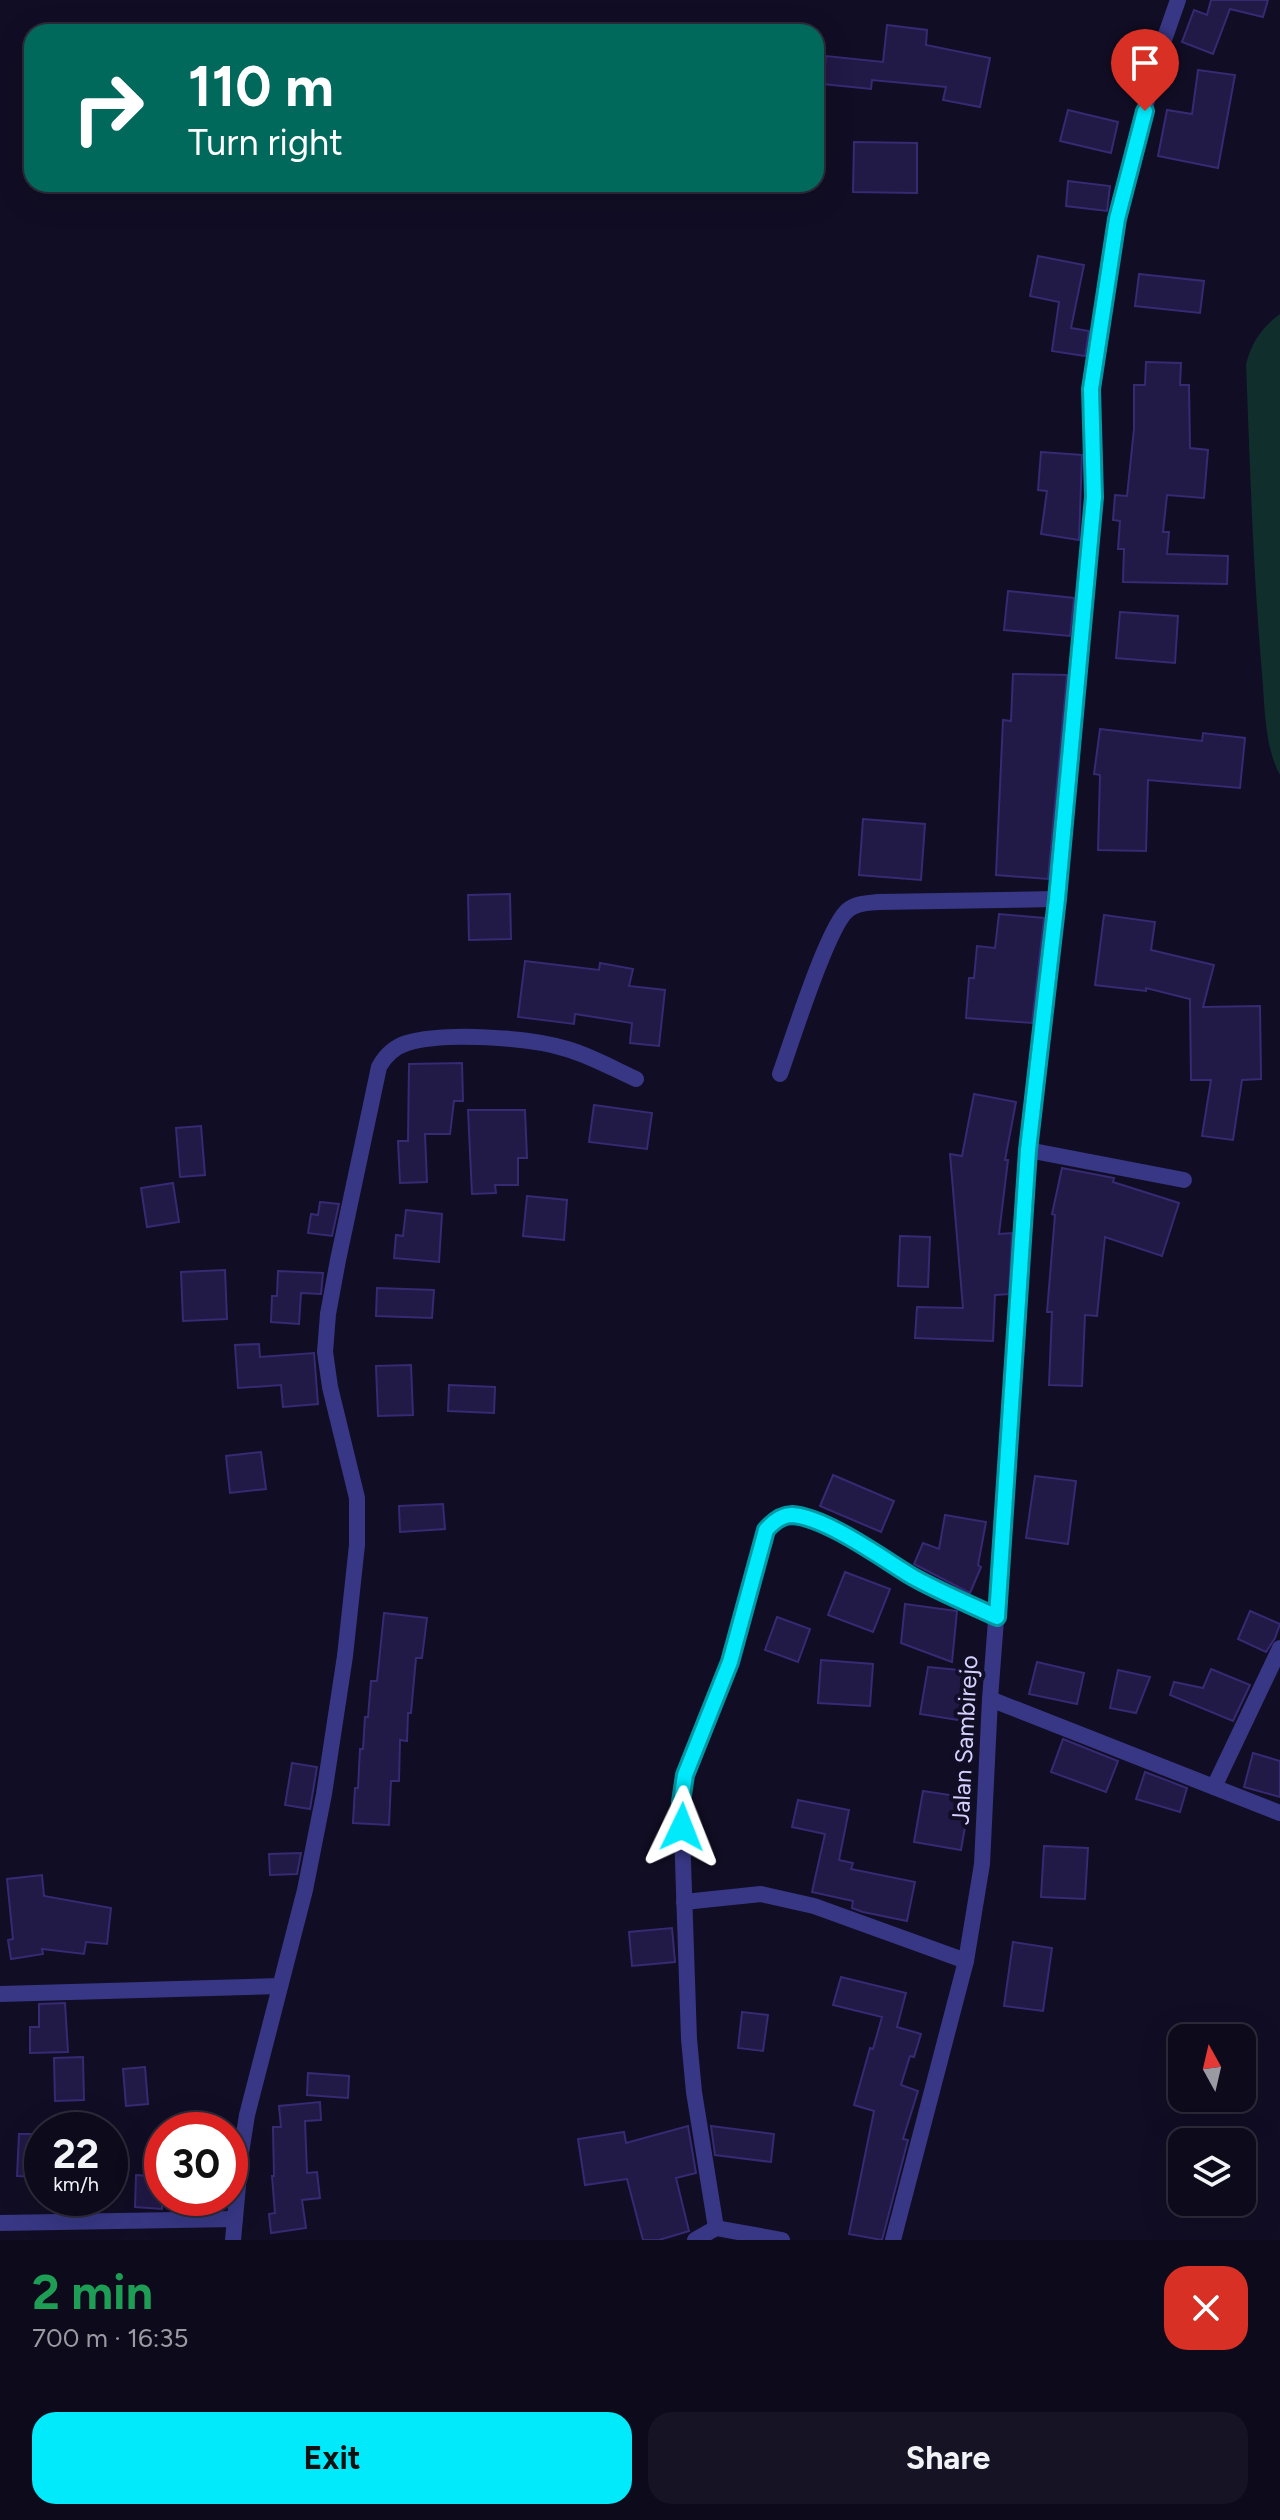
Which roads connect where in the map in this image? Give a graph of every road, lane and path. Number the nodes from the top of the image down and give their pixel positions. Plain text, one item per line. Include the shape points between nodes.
1 (1178, 0) edge
2 (1057, 899) junction
3 (780, 1074) dead end
4 (636, 1079) dead end
5 (1028, 1150) junction
6 (1184, 1180) dead end
7 (997, 1617) junction
8 (1280, 1648) edge
9 (990, 1699) junction
10 (1214, 1787) junction
11 (1280, 1813) edge
12 (684, 1902) junction
13 (966, 1961) junction
14 (280, 1986) junction
15 (0, 1994) edge
16 (235, 2219) junction
17 (0, 2223) edge
18 (716, 2228) junction
19 (233, 2240) edge
20 (695, 2240) edge
21 (782, 2240) edge
22 (893, 2240) edge

1 - 2 street, Jalan Sambirejo via 1117,219 1091,389 1094,497
2 - 3 street via 878,902 848,910 832,933
2 - 5 street, Jalan Sambirejo
4 - 14 street via 571,1050 514,1038 405,1043 379,1067 328,1314 325,1352 357,1498 354,1576 324,1794
5 - 6 street
5 - 7 street, Jalan Sambirejo
7 - 9 street, Jalan Sambirejo
7 - 12 street via 808,1519 789,1515 775,1520 766,1530 730,1662 685,1775
8 - 10 street
9 - 10 street
9 - 13 street, Jalan Sambirejo via 982,1864
10 - 11 street
12 - 13 street via 761,1894 814,1906
12 - 18 street via 694,2092
13 - 22 street, Jalan Sambirejo
14 - 15 street
14 - 16 street via 247,2115
16 - 17 street
16 - 19 street
18 - 20 street
18 - 21 street

